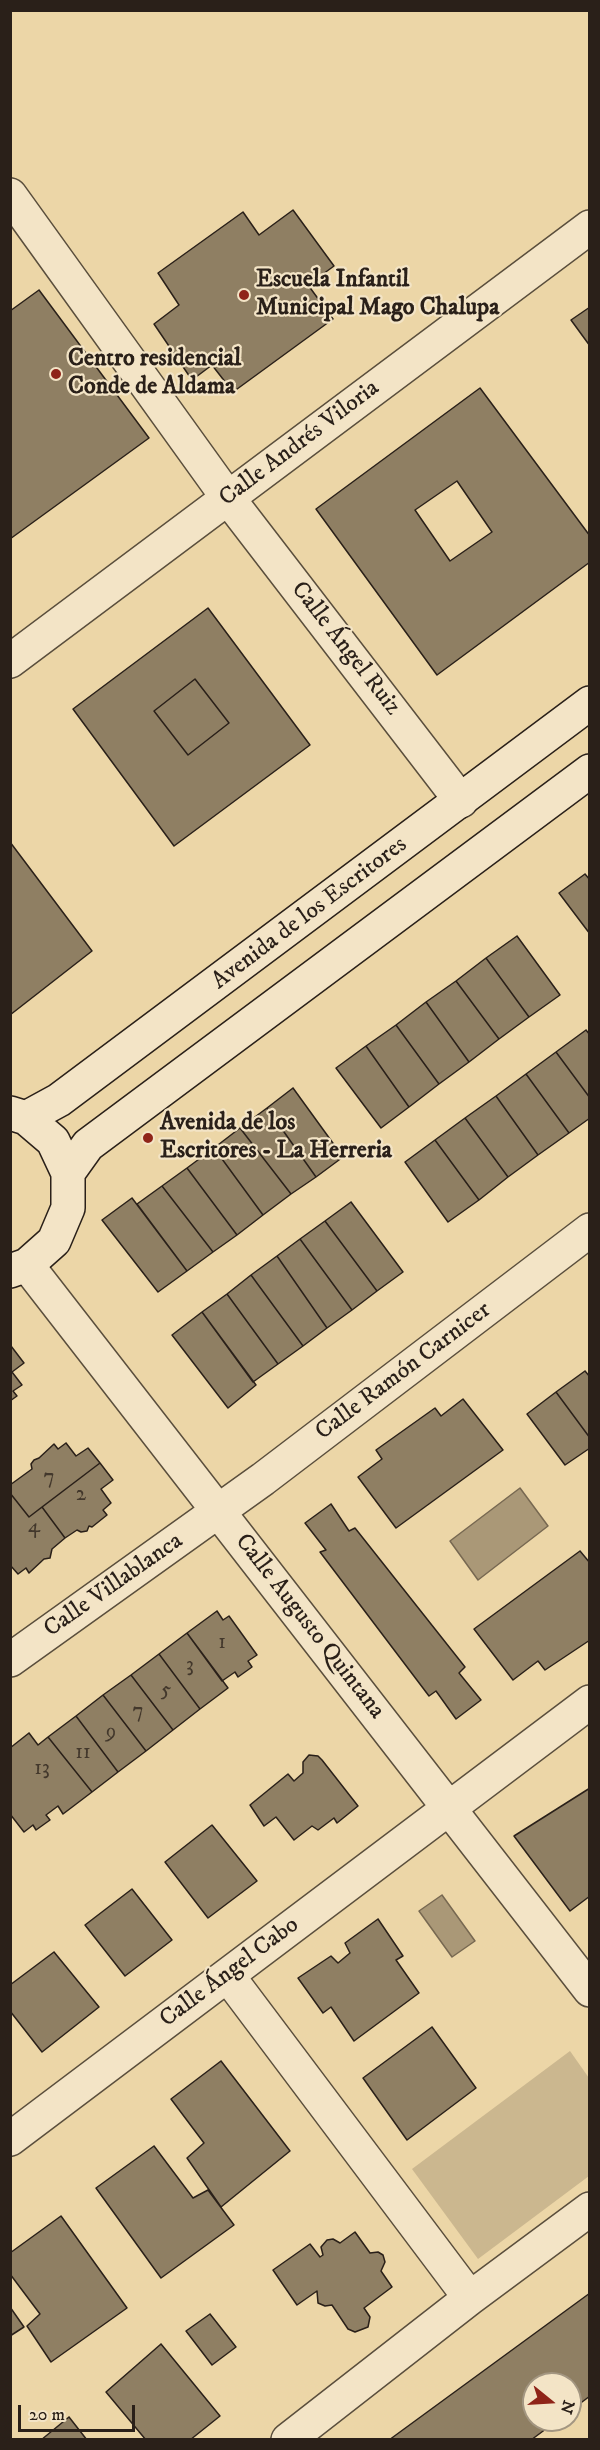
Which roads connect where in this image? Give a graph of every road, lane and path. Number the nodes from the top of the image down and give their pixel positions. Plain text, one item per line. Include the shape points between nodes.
1 (10, 195) edge
2 (590, 227) edge
3 (228, 498) junction
4 (10, 662) edge
5 (590, 704) edge
6 (590, 771) edge
7 (461, 801) junction
8 (18, 1115) edge
9 (68, 1173) junction
10 (590, 1230) edge
11 (19, 1268) edge
12 (218, 1512) junction
13 (10, 1660) edge
14 (590, 1701) edge
15 (450, 1807) junction
16 (228, 1976) junction
17 (590, 1990) edge
18 (10, 2139) edge
19 (590, 2209) edge
20 (470, 2298) junction
21 (288, 2439) edge

1 - 3 street, Calle Ángel Ruiz
2 - 3 street, Calle Andrés Viloria
3 - 4 street, Calle Andrés Viloria
3 - 7 street, Calle Ángel Ruiz
5 - 7 street, Avenida de los Escritores
6 - 9 street via 88,1145
7 - 8 street, Avenida de los Escritores via 59,1100
8 - 9 street via 53,1141
9 - 11 street via 68,1208 54,1241
10 - 12 street, Calle Ramón Carnicer
11 - 12 street, Calle Augusto Quintana
12 - 13 street, Calle Villablanca
12 - 15 street, Calle Augusto Quintana
14 - 15 street, Calle Ángel Cabo
15 - 16 street, Calle Ángel Cabo
15 - 17 street, Calle Augusto Quintana
16 - 18 street, Calle Ángel Cabo
16 - 20 street
19 - 20 street
20 - 21 street

